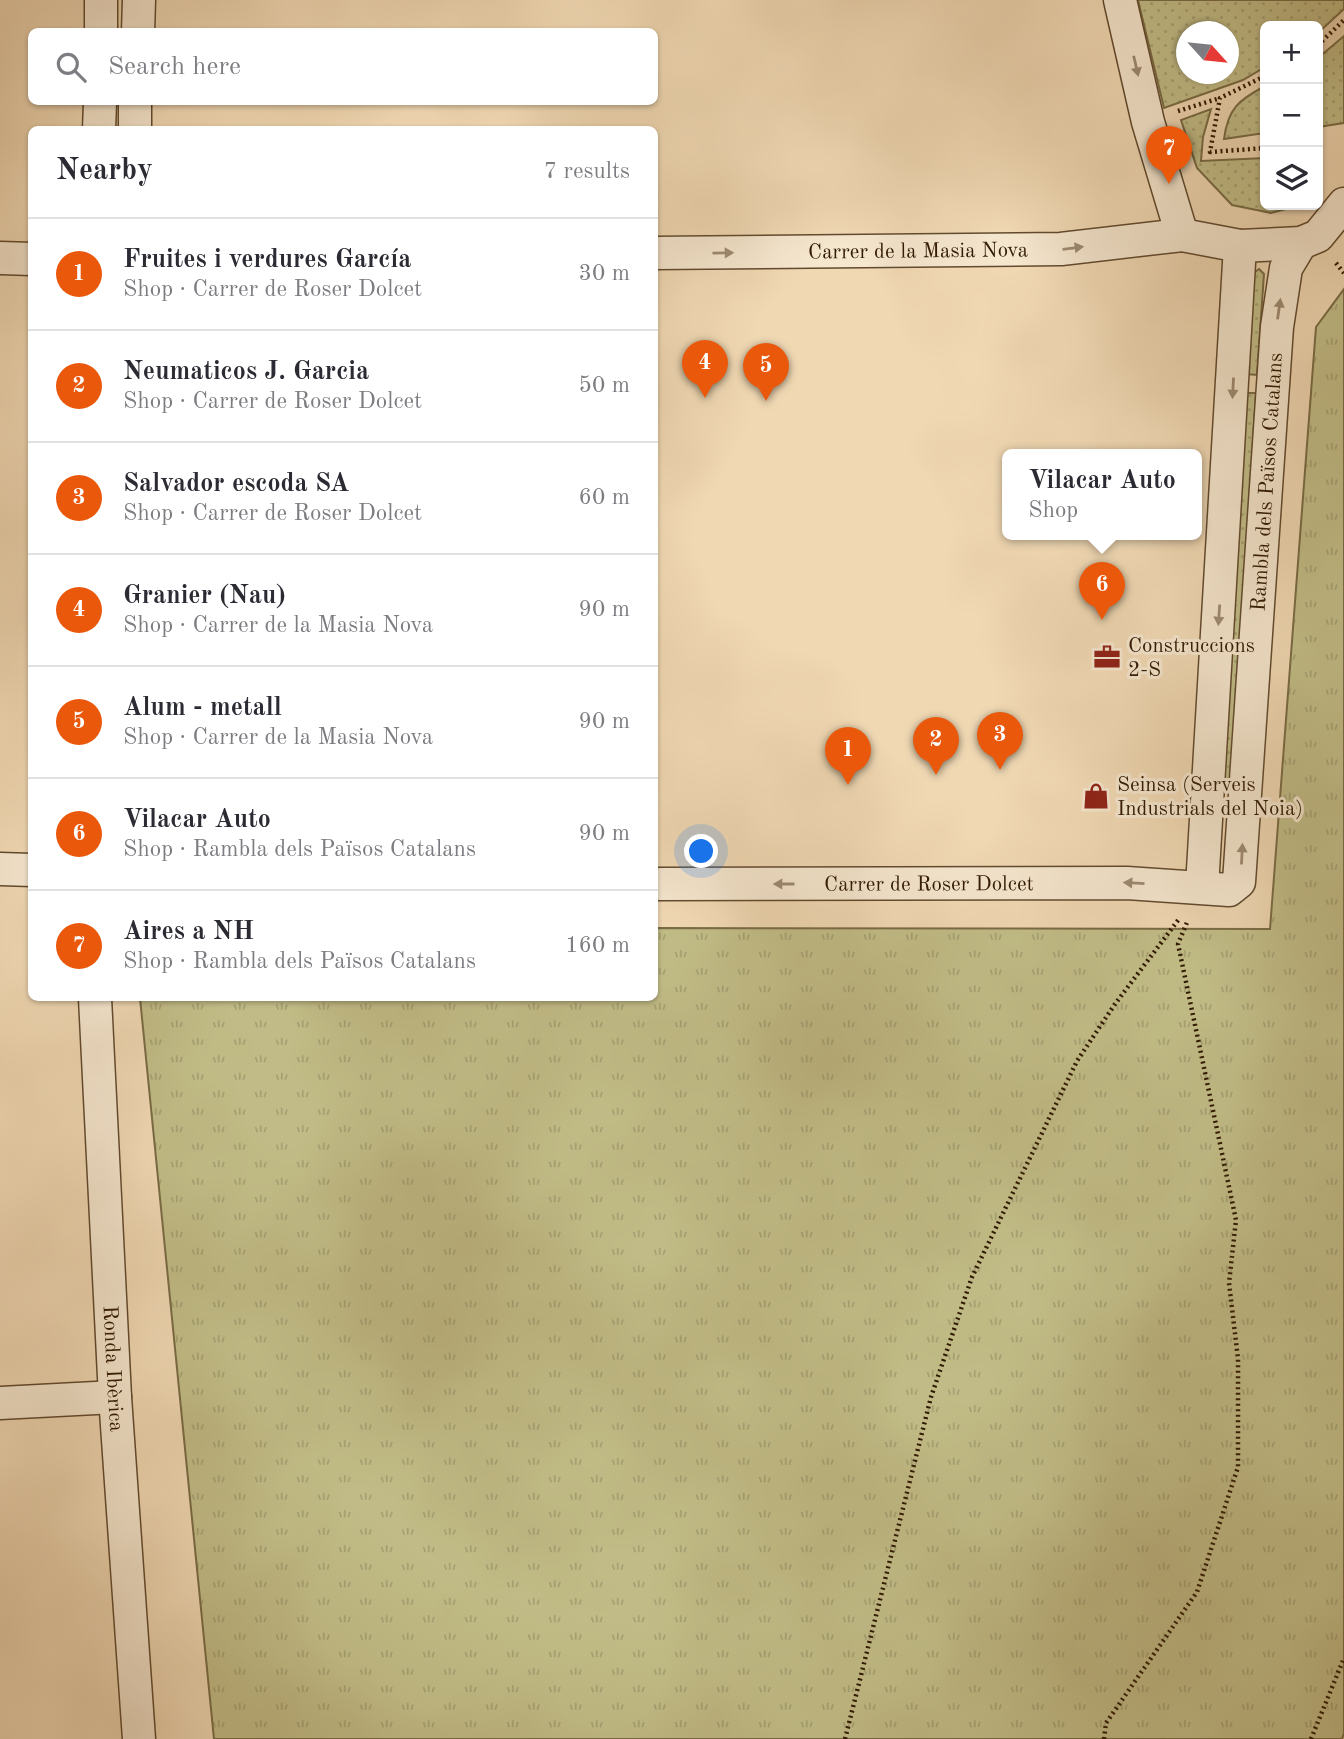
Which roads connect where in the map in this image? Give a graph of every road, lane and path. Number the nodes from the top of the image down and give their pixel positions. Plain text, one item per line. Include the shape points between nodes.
1 (102, 0) edge
2 (139, 0) edge
3 (1120, 0) edge
4 (1344, 20) edge
5 (101, 28) edge
6 (138, 28) edge
7 (1323, 40) edge
8 (1260, 78) edge
9 (1220, 98) junction
10 (100, 105) edge
11 (135, 105) edge
12 (1174, 113) dead end
13 (99, 126) edge
14 (135, 126) edge
15 (1260, 148) edge
16 (1344, 204) edge
17 (1182, 234) junction
18 (1301, 243) junction
19 (1240, 246) junction
20 (658, 253) edge
21 (0, 258) edge
22 (28, 259) edge
23 (0, 869) edge
24 (28, 870) edge
25 (658, 884) edge
26 (1202, 887) junction
27 (95, 1001) edge
28 (115, 1397) junction
29 (0, 1403) edge
30 (1344, 1658) edge
31 (139, 1739) edge
32 (845, 1739) edge
33 (1104, 1739) edge
34 (1311, 1739) edge

1 - 5 street
2 - 6 street
3 -> 17 street
4 - 7 path
8 - 9 path
9 - 12 path
9 - 15 path via 1210,152
10 - 13 street
11 - 14 street
16 - 18 street, Rambla dels Països Catalans via 1318,236
17 - 19 street
20 -> 17 street, Carrer de la Masia Nova via 1061,249
18 - 19 street
26 -> 18 street, Rambla dels Països Catalans via 1229,890 1240,882 1277,327 1286,268
19 -> 26 street, Rambla dels Països Catalans
21 - 22 street
23 - 24 street
26 -> 25 street, Carrer de Roser Dolcet via 1127,883
26 - 32 path via 1077,1061 972,1277 931,1397
26 - 33 path via 1178,944 1236,1220 1230,1283 1238,1359 1238,1467 1197,1592 1107,1723
27 - 28 street, Ronda Ibèrica
28 - 29 street
28 - 31 street, Ronda Ibèrica
30 - 34 path

